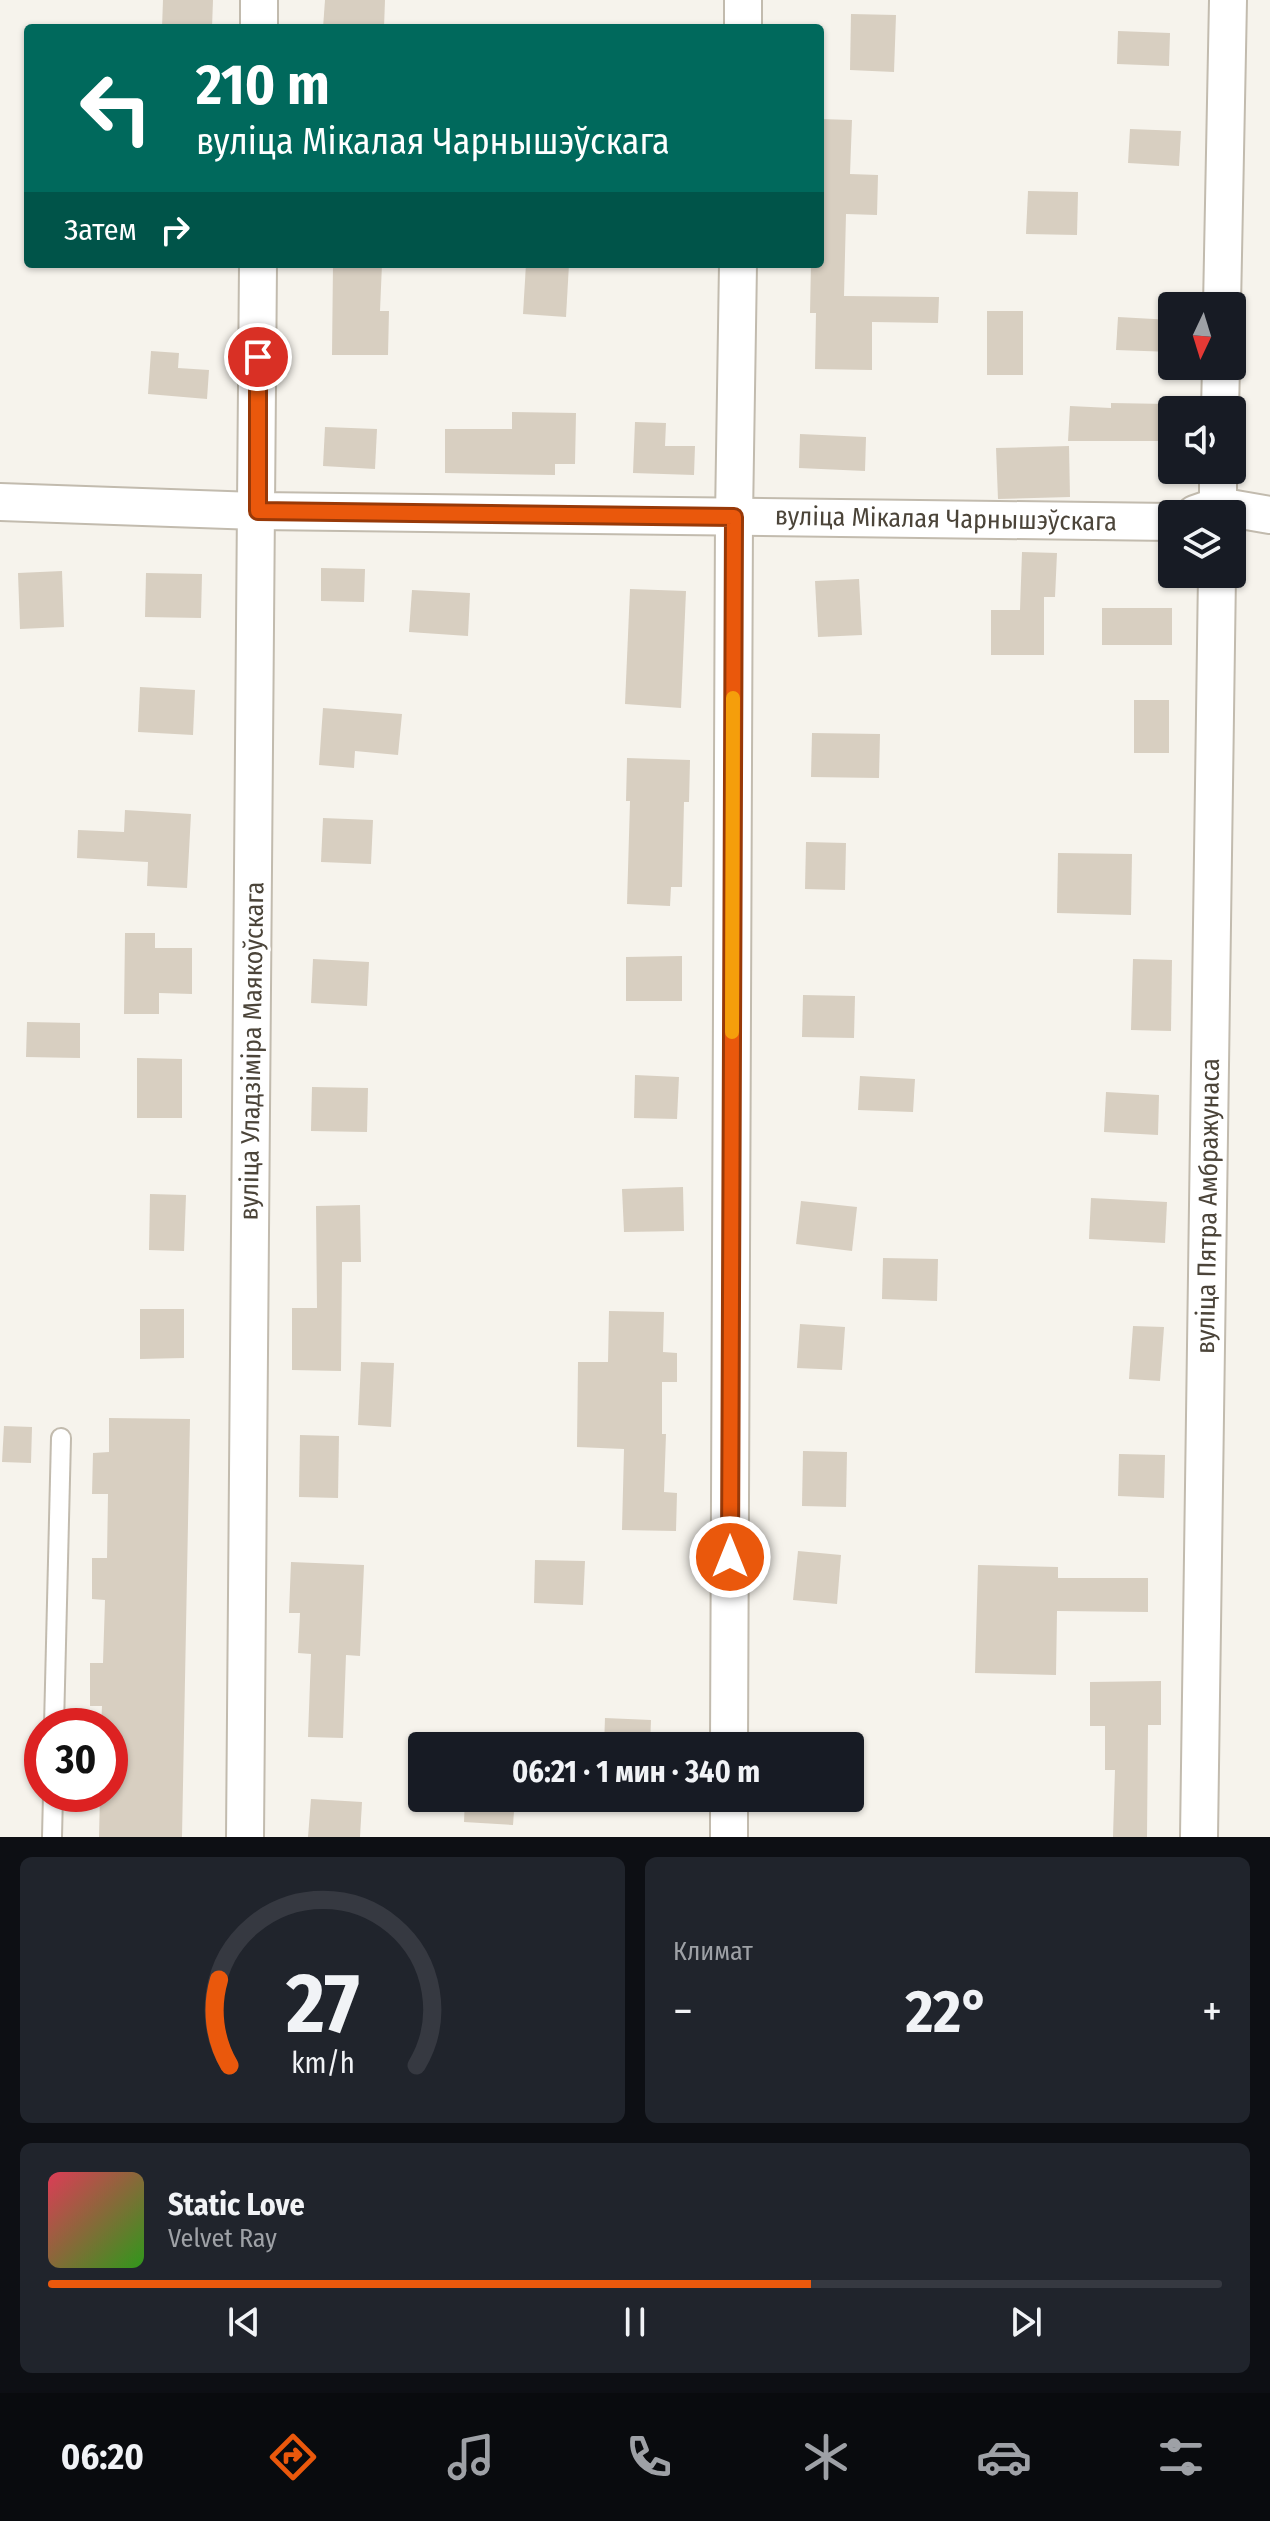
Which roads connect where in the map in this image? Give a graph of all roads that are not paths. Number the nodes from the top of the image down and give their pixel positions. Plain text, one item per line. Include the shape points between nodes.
1 (259, 0) edge
2 (743, 0) edge
3 (1228, 0) edge
4 (259, 24) edge
5 (743, 24) edge
6 (258, 268) edge
7 (738, 268) edge
8 (1222, 292) edge
9 (0, 502) edge
10 (258, 511) junction
11 (1246, 513) edge
12 (1270, 515) edge
13 (734, 517) junction
14 (1158, 522) edge
15 (1217, 588) edge
16 (61, 1438) dead end
17 (54, 1708) edge
18 (729, 1732) edge
19 (53, 1812) edge
20 (729, 1812) edge
21 (52, 1837) edge
22 (245, 1837) edge
23 (729, 1837) edge
24 (1199, 1837) edge

1 - 4 street
2 - 5 street
3 - 8 street
6 - 10 street, вуліца Уладзіміра Маякоўскага
7 - 13 street
9 - 10 street, вуліца Мікалая Чарнышэўскага
10 - 13 street, вуліца Мікалая Чарнышэўскага
10 - 22 street, вуліца Уладзіміра Маякоўскага
11 - 12 street
13 - 14 street, вуліца Мікалая Чарнышэўскага
13 - 18 street
15 - 24 street, вуліца Пятра Амбражунаса
16 - 17 lane
19 - 21 lane
20 - 23 street

